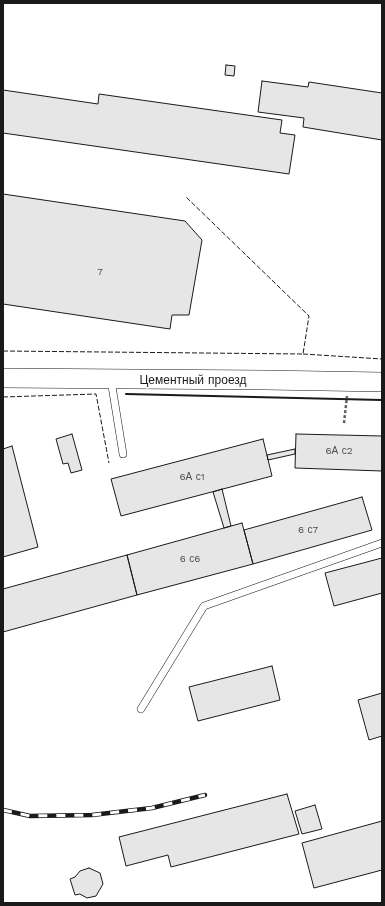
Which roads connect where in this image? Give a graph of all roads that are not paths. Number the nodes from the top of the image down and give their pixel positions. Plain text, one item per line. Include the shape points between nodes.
1 (3, 378) edge
2 (111, 379) junction
3 (382, 382) edge
4 (123, 454) dead end
5 (382, 543) edge
6 (141, 710) dead end

1 - 2 street, Цементный проезд
2 - 3 street, Цементный проезд
2 - 4 lane
5 - 6 lane via 204,606

